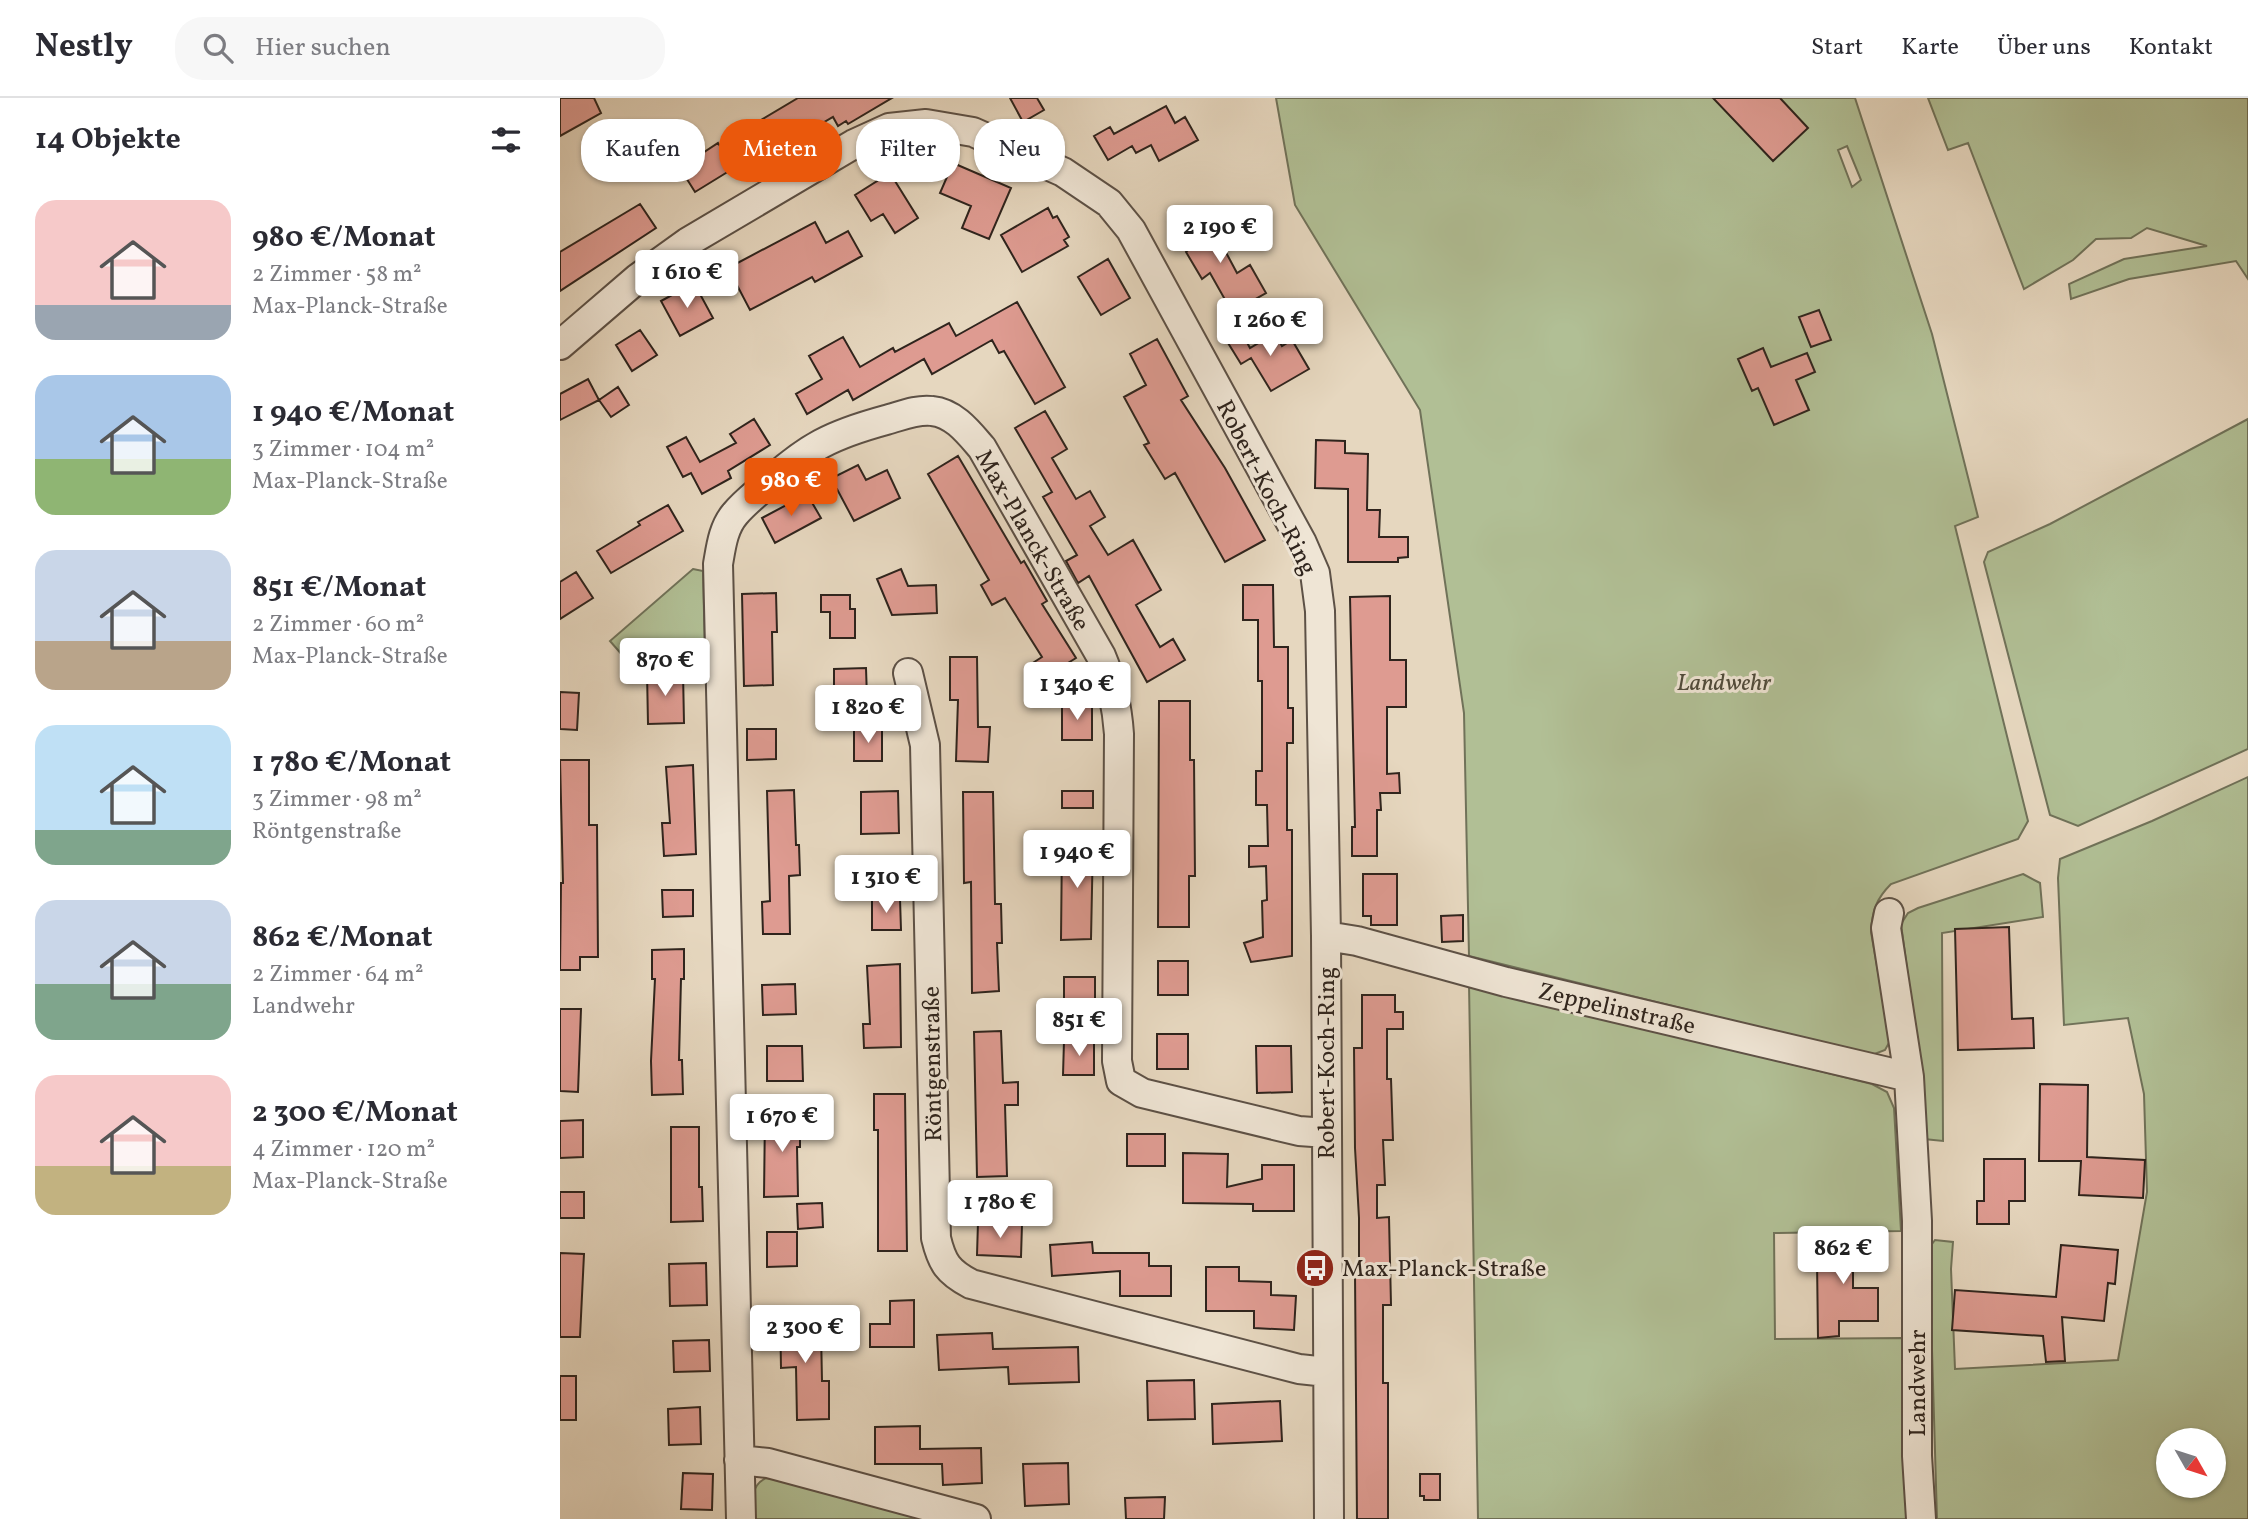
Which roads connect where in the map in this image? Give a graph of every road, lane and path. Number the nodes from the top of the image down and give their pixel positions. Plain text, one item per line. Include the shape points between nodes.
1 (560, 345) edge
2 (908, 673) dead end
3 (1889, 914) dead end
4 (1325, 936) junction
5 (1909, 1077) junction
6 (1326, 1133) junction
7 (1327, 1372) junction
8 (739, 1460) junction
9 (740, 1519) edge
10 (976, 1519) edge
11 (1329, 1519) edge
12 (1921, 1519) edge

1 - 4 street, Robert-Koch-Ring via 688,242 889,128 926,124 973,132 1063,172 1109,203 1130,230 1315,573 1320,611
2 - 7 street, Röntgenstraße via 925,745 936,1238 941,1258 954,1275 971,1284 1299,1369
3 - 5 street, Landwehr via 1886,928
4 - 5 street, Zeppelinstraße
4 - 6 street, Robert-Koch-Ring
5 - 12 street, Landwehr via 1917,1221
6 - 7 street, Robert-Koch-Ring
6 - 8 street, Max-Planck-Straße via 1300,1131 1142,1093 1121,1081 1117,1061 1119,734 1112,682 1101,656 982,448 967,430 950,417 919,410 825,440 790,463 733,516 723,536 718,564
7 - 11 street, Robert-Koch-Ring
8 - 9 street, Max-Planck-Straße
8 - 10 street via 768,1463

